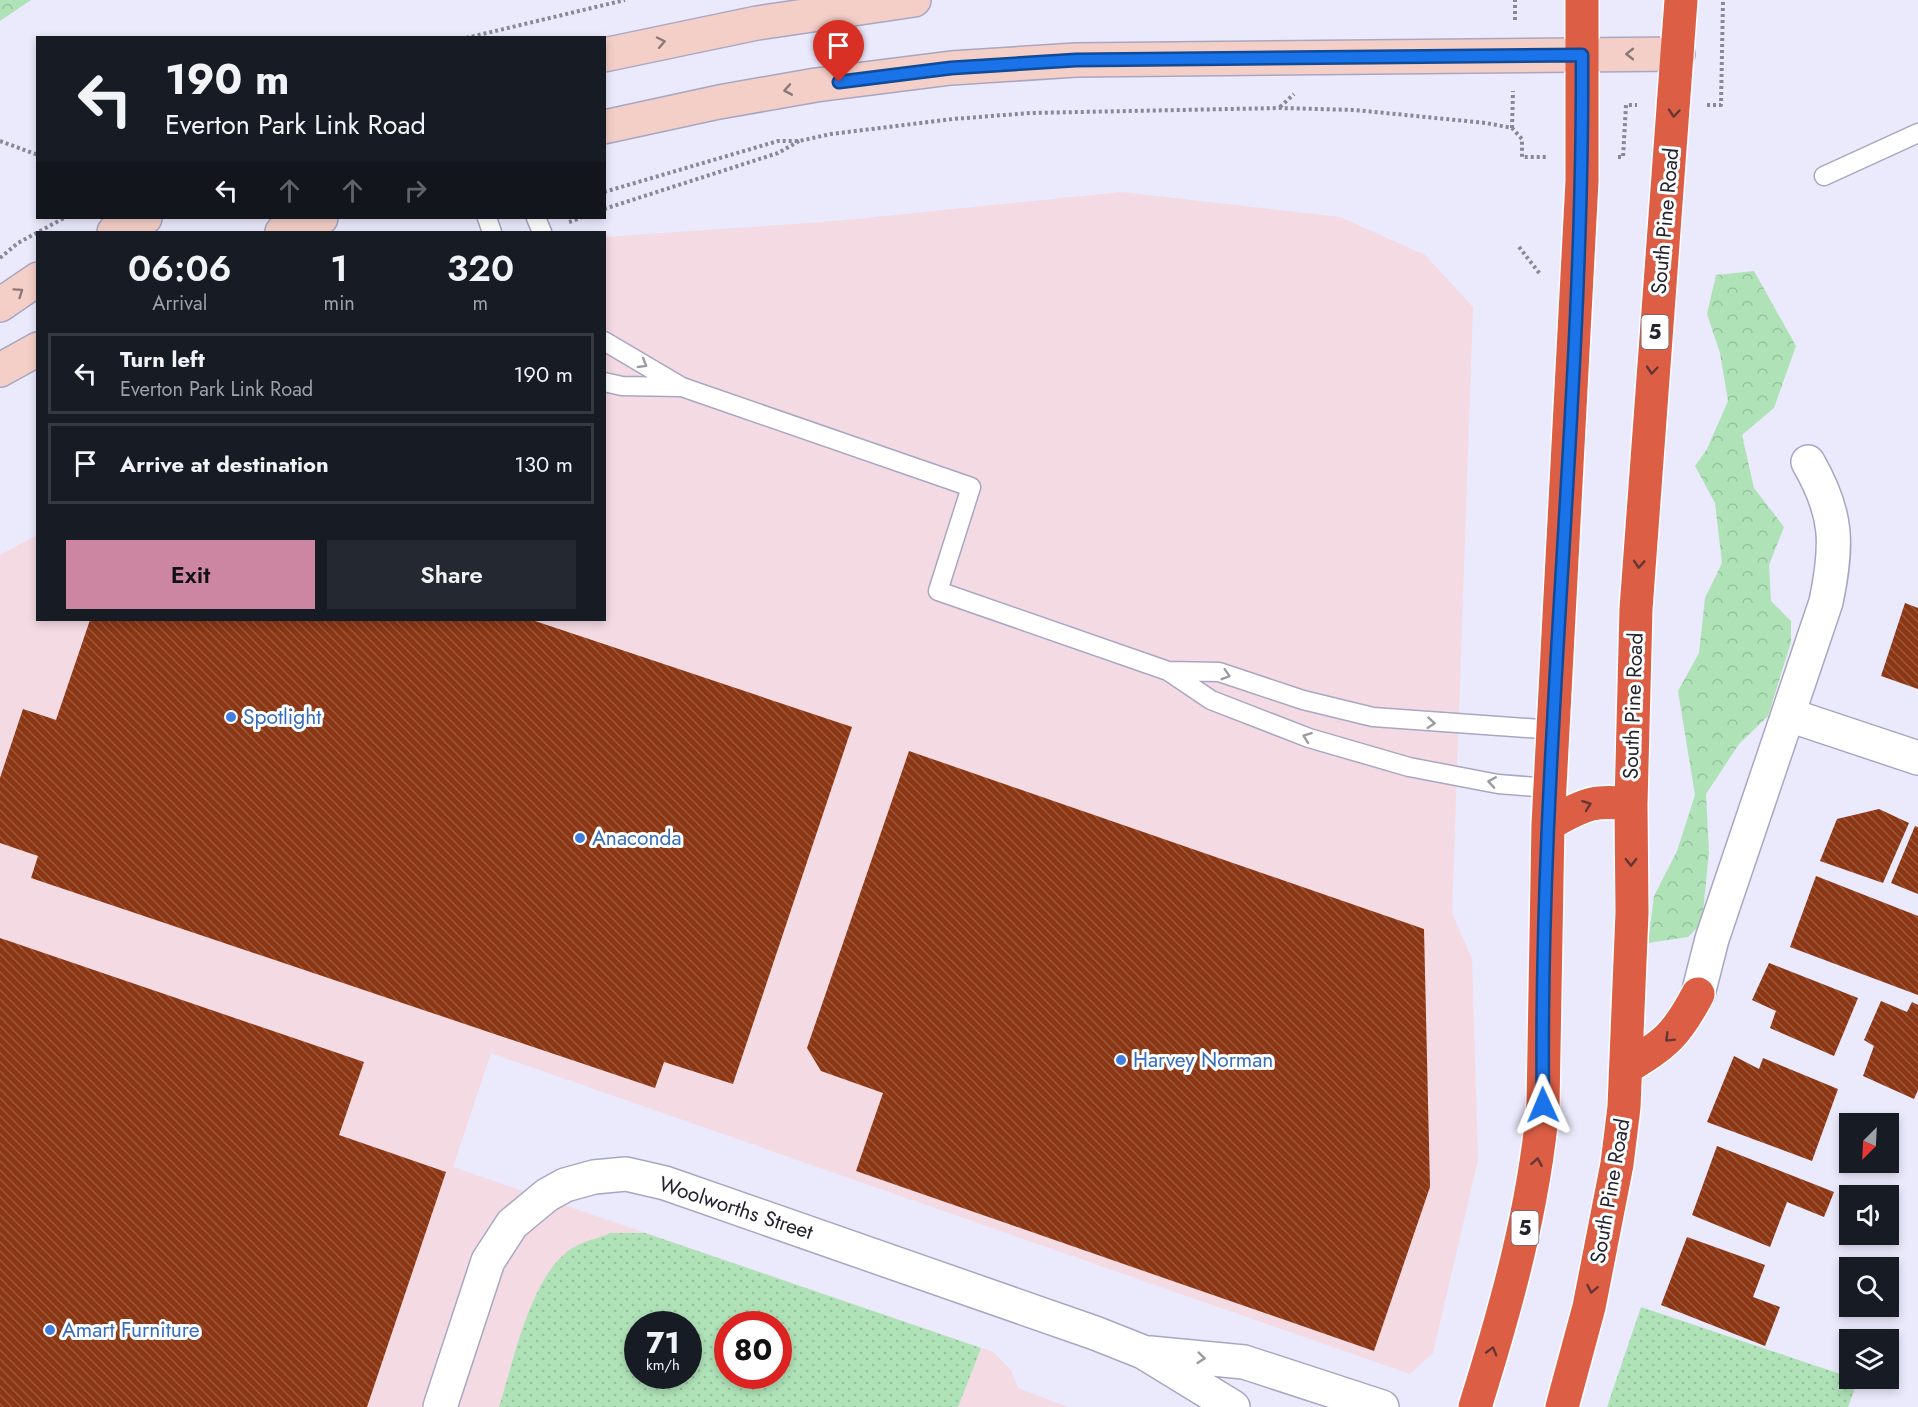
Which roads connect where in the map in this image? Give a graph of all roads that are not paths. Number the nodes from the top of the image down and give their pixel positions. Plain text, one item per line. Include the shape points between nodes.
1 (914, 0) edge
2 (1582, 0) edge
3 (1681, 0) edge
4 (1678, 54) junction
5 (1582, 55) junction
6 (606, 56) edge
7 (606, 127) edge
8 (1918, 133) edge
9 (1824, 176) dead end
10 (143, 219) edge
11 (318, 219) edge
12 (116, 231) edge
13 (285, 231) edge
14 (36, 280) edge
15 (0, 304) edge
16 (606, 342) edge
17 (36, 350) edge
18 (0, 370) edge
19 (606, 382) edge
20 (682, 387) junction
21 (1808, 462) dead end
22 (1168, 670) junction
23 (1789, 715) junction
24 (1554, 730) junction
25 (1918, 758) edge
26 (1550, 788) junction
27 (1630, 804) junction
28 (1548, 824) junction
29 (1698, 994) joint
30 (1626, 1068) junction
31 (1143, 1352) junction
32 (439, 1404) edge
33 (1233, 1407) edge
34 (1382, 1407) edge
35 (1475, 1407) edge
36 (1562, 1407) edge

6 -> 1 main road via 757,23
2 - 5 highway, 5
3 - 4 highway, South Pine Road / 5
4 -> 5 main road
4 -> 27 highway, South Pine Road / 5 via 1636,609
5 -> 7 main road via 1076,60 951,68 816,85
5 - 24 highway, 5 via 1582,181
8 - 9 lane
10 - 12 main road
11 - 13 main road
15 -> 14 main road
16 -> 20 lane
17 - 18 main road
19 - 20 lane
20 - 22 lane via 971,487 938,591
21 - 23 street via 1827,500 1834,543 1833,567 1826,602
22 -> 24 lane via 1219,672 1303,700 1372,717
26 -> 22 lane via 1498,784 1409,767 1330,745 1211,700
23 - 25 street
23 - 29 street via 1712,939
24 - 26 highway, 5
26 - 28 highway, 5
28 -> 27 highway via 1587,804
27 -> 30 highway, South Pine Road / 5 via 1632,912
35 -> 28 highway, 5 via 1528,1216 1540,1145
29 -> 30 highway via 1677,1031
30 -> 36 highway, South Pine Road / 5 via 1617,1164 1588,1307
31 - 32 street, Woolworths Street via 866,1251 665,1183 626,1174 565,1185 512,1224 488,1261
31 - 33 street, Woolworths Street
31 -> 34 street, Woolworths Street via 1244,1362

